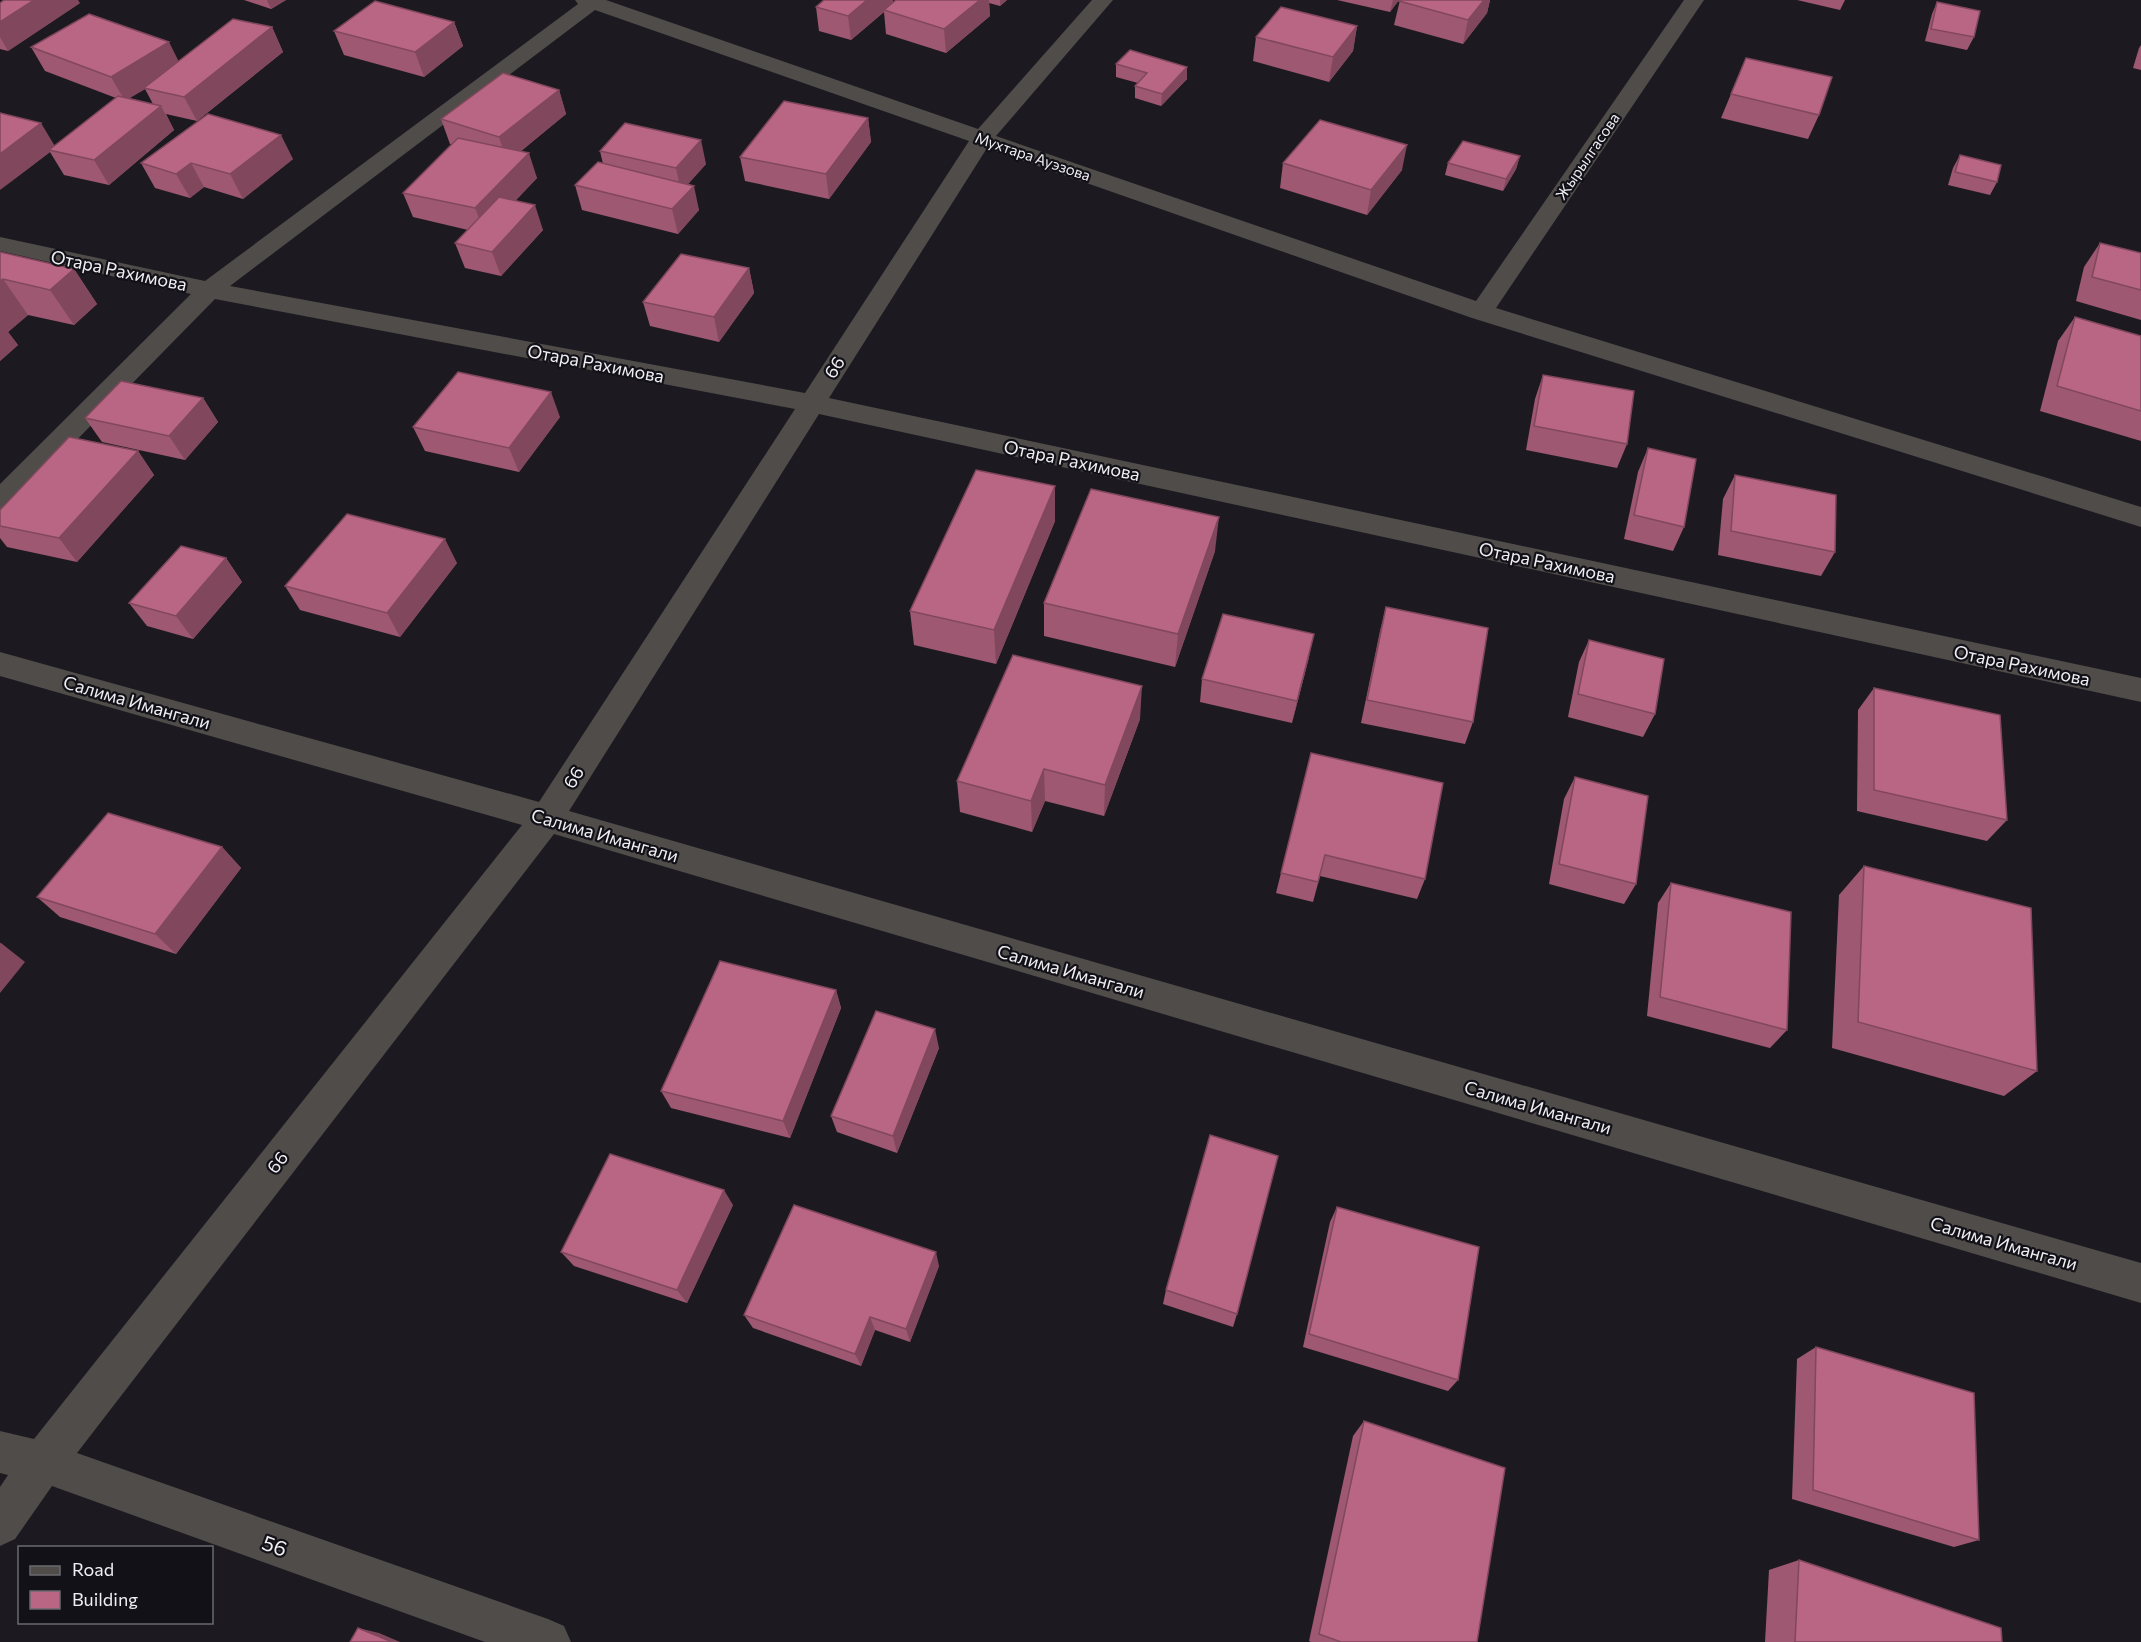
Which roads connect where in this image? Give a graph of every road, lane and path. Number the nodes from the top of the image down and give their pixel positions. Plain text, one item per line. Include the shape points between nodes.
1 (1103, 0) edge
2 (1694, 0) edge
3 (591, 1) edge
4 (982, 138) junction
5 (0, 244) edge
6 (209, 290) junction
7 (1481, 312) junction
8 (810, 403) junction
9 (0, 501) edge
10 (2141, 517) edge
11 (0, 664) edge
12 (2141, 690) edge
13 (547, 818) junction
14 (2141, 1283) edge
15 (0, 1452) edge
16 (43, 1462) junction
17 (0, 1524) edge
18 (548, 1642) edge

1 - 4 street, 66
2 - 7 street, Жырылгасова
3 - 4 street, Мухтара Ауэзова
3 - 6 street
4 - 7 street, Мухтара Ауэзова
4 - 8 street, 66
5 - 6 street, Отара Рахимова
6 - 8 street, Отара Рахимова
6 - 9 street
7 - 10 street, Мухтара Ауэзова
8 - 12 street, Отара Рахимова
8 - 13 street, 66
11 - 13 street, Салима Имангали
13 - 14 street, Салима Имангали
13 - 16 street, 66
15 - 16 street, 56
16 - 17 street, 66
16 - 18 street, 56

